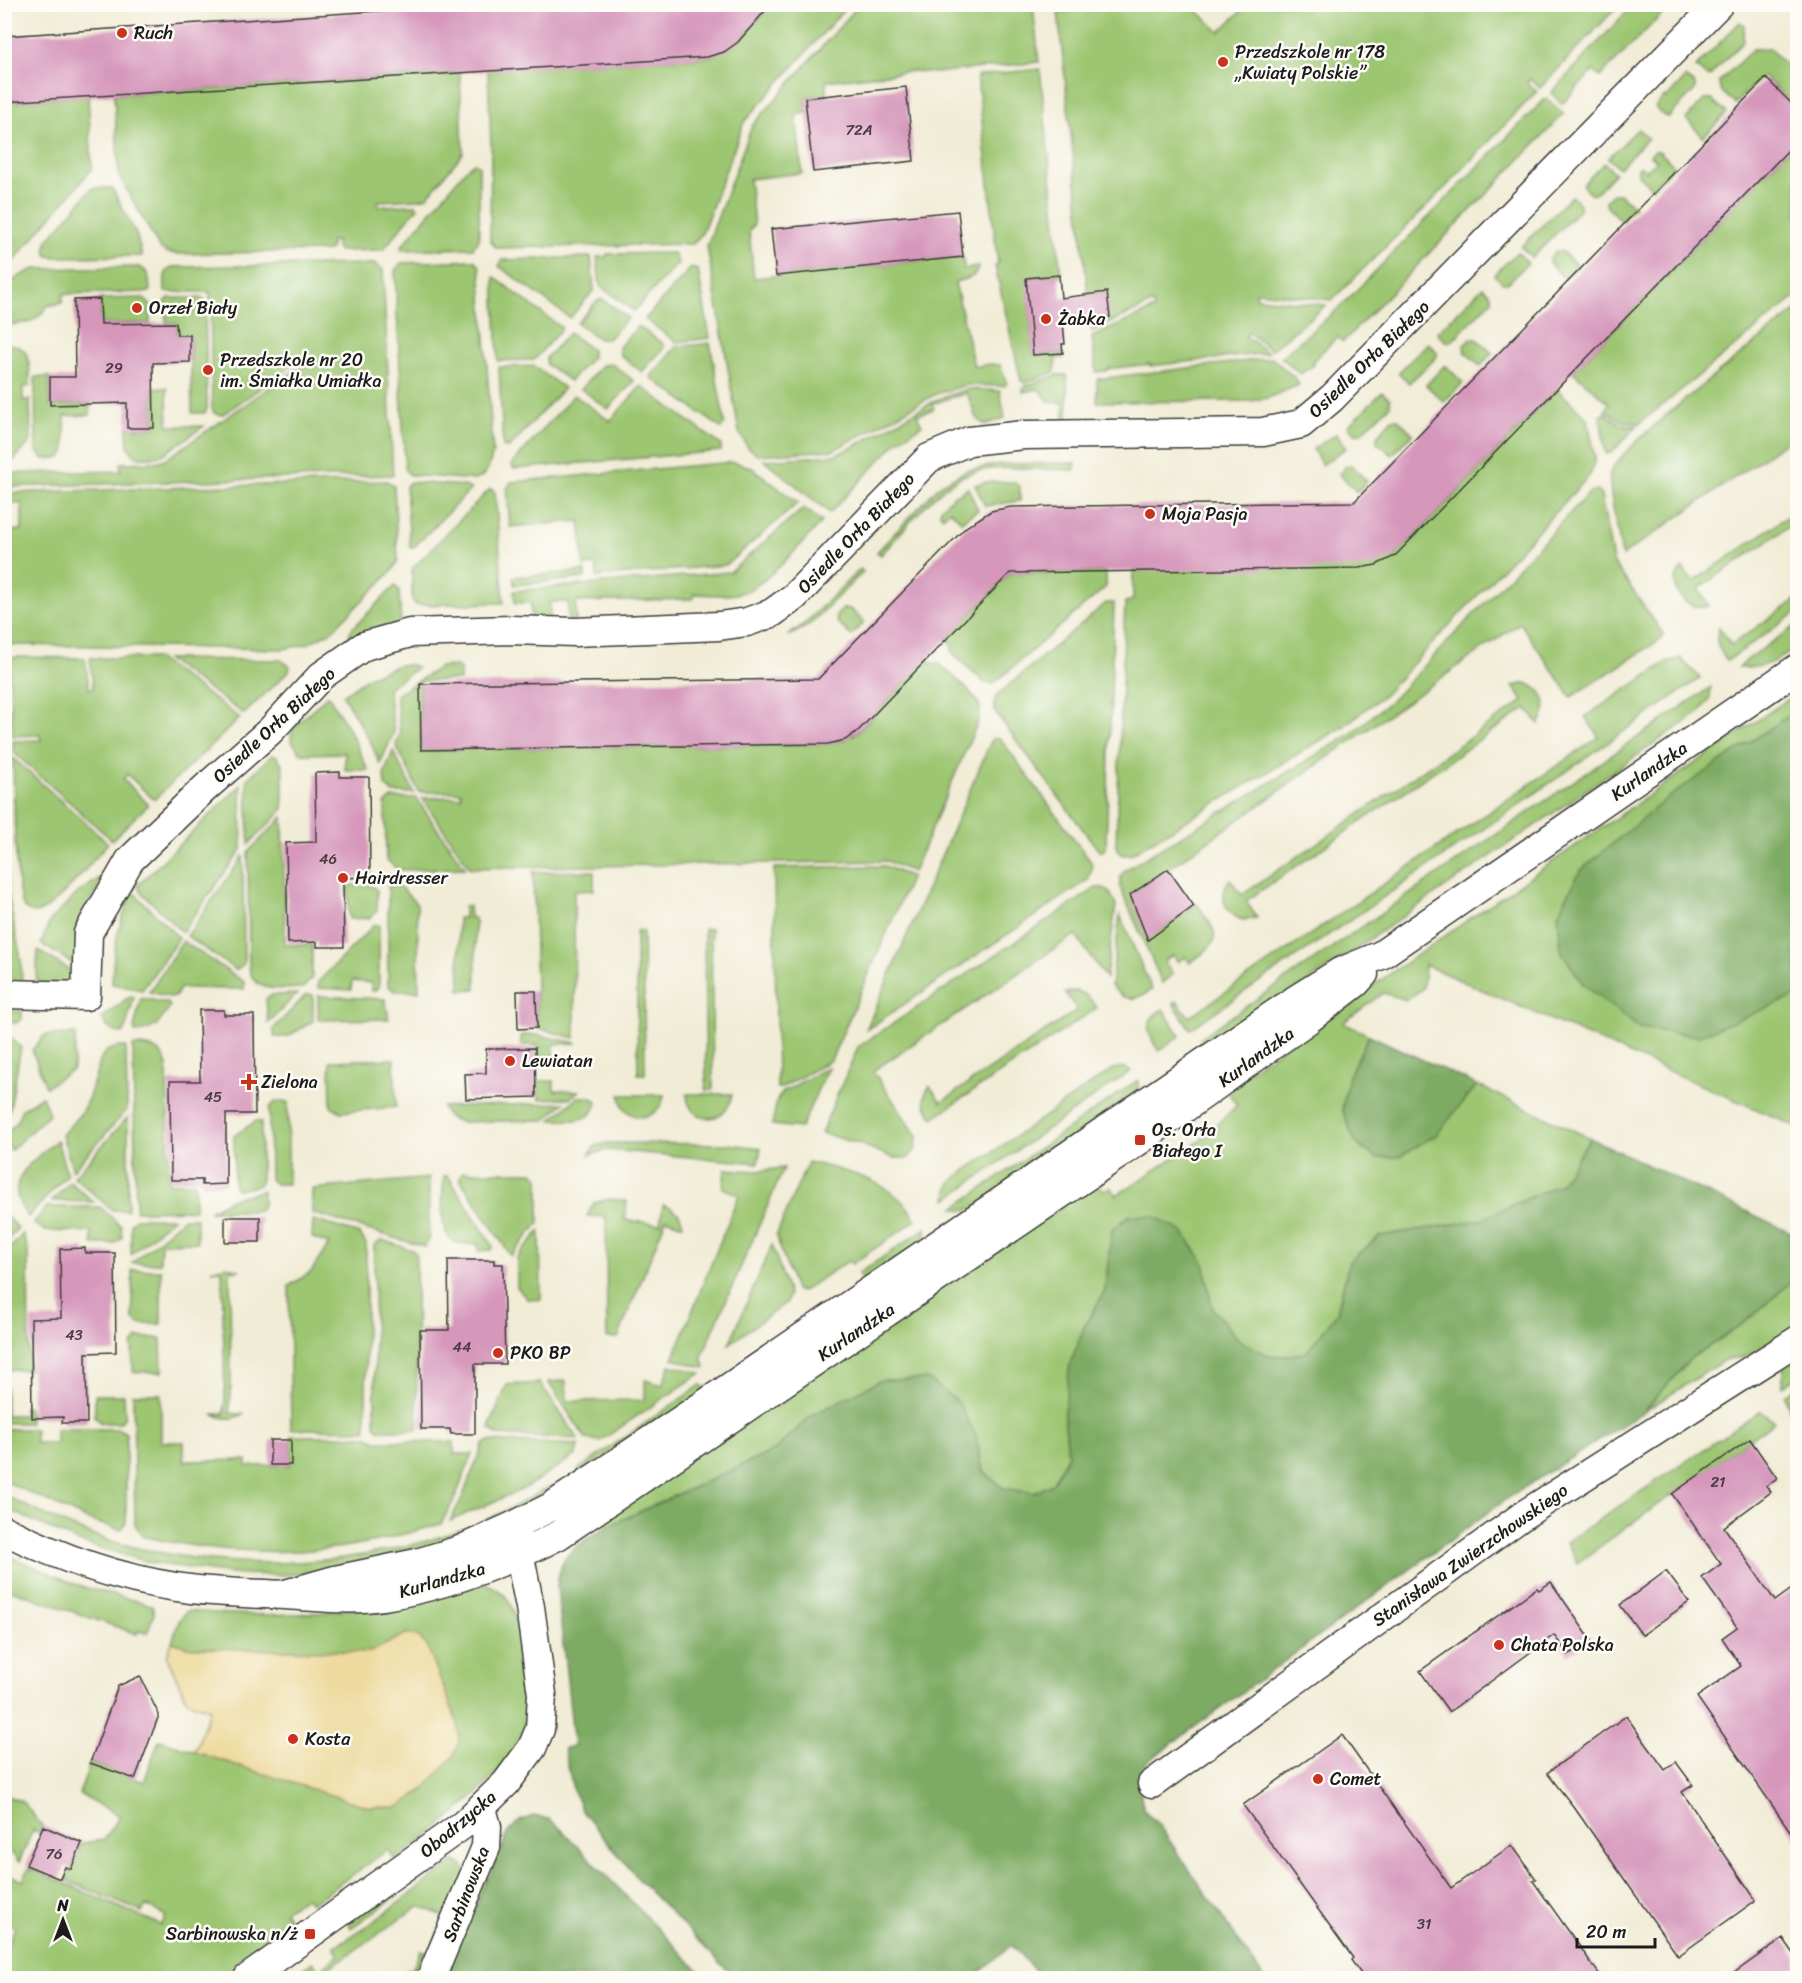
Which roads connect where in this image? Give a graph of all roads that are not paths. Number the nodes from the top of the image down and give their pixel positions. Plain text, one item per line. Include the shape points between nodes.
1 (1719, 4) edge
2 (1797, 668) edge
3 (1382, 955) junction
4 (4, 994) edge
5 (1797, 1340) edge
6 (513, 1527) junction
7 (4, 1530) edge
8 (520, 1555) junction
9 (282, 1595) junction
10 (1152, 1784) dead end
11 (482, 1808) junction
12 (248, 1978) edge
13 (431, 1978) edge

1 - 4 street, Osiedle Orła Białego via 1332,398 1301,424 1263,432 1024,435 969,441 929,458 794,597 772,613 747,622 575,632 410,633 364,646 321,676 270,731 130,860 88,933 86,996
2 - 3 street, Kurlandzka
3 - 6 street, Kurlandzka via 1340,972 1295,1000 708,1402 551,1507
3 - 8 street, Kurlandzka via 1337,998 1140,1140 559,1535
5 - 10 street, Stanisława Zwierzchowskiego via 1525,1514
6 - 8 street, Obodrzycka
6 - 9 street, Kurlandzka via 417,1563
7 - 9 street, Kurlandzka via 80,1563 134,1578 218,1592
8 - 9 street, Kurlandzka via 435,1586 383,1596 344,1599
8 - 11 street, Obodrzycka via 542,1694 540,1729 532,1748
11 - 12 street, Obodrzycka
11 - 13 street, Sarbinowska via 487,1827 486,1847

